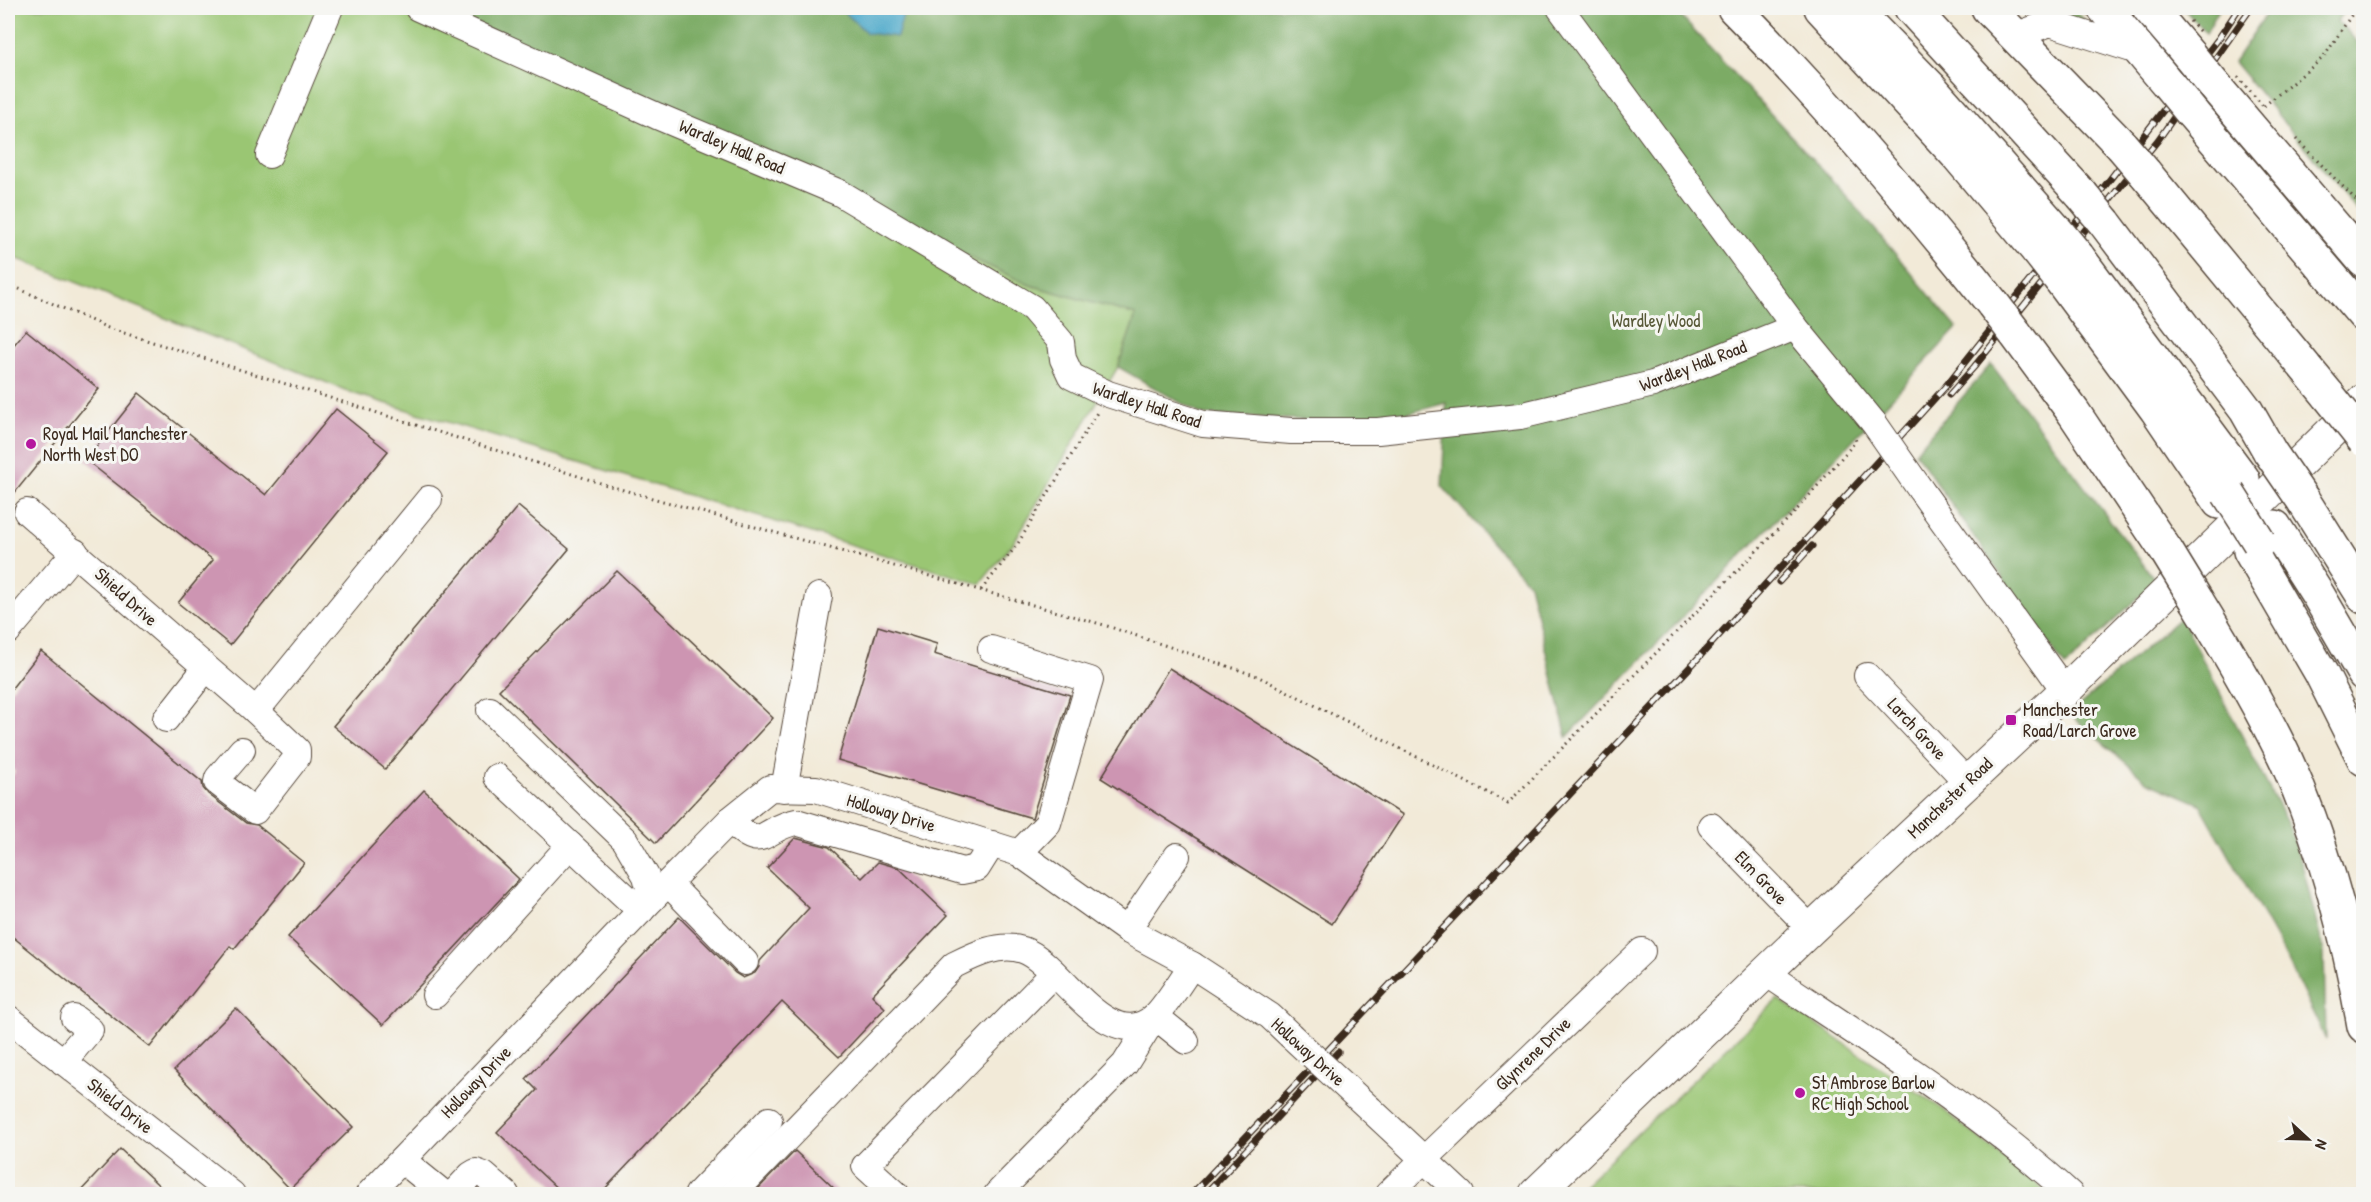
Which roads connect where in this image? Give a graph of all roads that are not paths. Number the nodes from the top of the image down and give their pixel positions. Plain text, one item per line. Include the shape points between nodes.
1 (330, 8) edge
2 (418, 8) edge
3 (1560, 8) edge
4 (1734, 8) edge
5 (1821, 8) edge
6 (1853, 8) edge
7 (1911, 8) edge
8 (1988, 8) edge
9 (2104, 8) edge
10 (2149, 8) edge
11 (2017, 35) junction
12 (2141, 52) junction
13 (269, 155) dead end
14 (2047, 240) junction
15 (2364, 261) edge
16 (2069, 268) junction
17 (2364, 315) edge
18 (1795, 327) junction
19 (2364, 400) edge
20 (2364, 440) edge
21 (2230, 491) junction
22 (2310, 494) junction
23 (429, 499) dead end
24 (27, 512) dead end
25 (2261, 540) junction
26 (75, 552) junction
27 (2364, 556) edge
28 (819, 596) dead end
29 (2364, 597) edge
30 (8, 631) edge
31 (991, 649) dead end
32 (206, 668) junction
33 (2364, 674) edge
34 (1867, 676) dead end
35 (2065, 691) junction
36 (490, 710) dead end
37 (256, 711) junction
38 (166, 719) dead end
39 (2364, 729) edge
40 (242, 750) dead end
41 (2364, 759) edge
42 (497, 777) dead end
43 (1967, 782) junction
44 (784, 789) junction
45 (879, 809) junction
46 (730, 820) junction
47 (1711, 826) dead end
48 (866, 842) junction
49 (992, 844) junction
50 (570, 845) junction
51 (1019, 853) junction
52 (1177, 856) dead end
53 (654, 898) junction
54 (1811, 929) junction
55 (1127, 930) junction
56 (1642, 951) dead end
57 (745, 962) dead end
58 (1192, 965) junction
59 (1054, 973) junction
60 (1766, 973) junction
61 (435, 995) dead end
62 (1155, 1016) junction
63 (8, 1018) edge
64 (74, 1018) dead end
65 (2364, 1026) edge
66 (1186, 1041) dead end
67 (63, 1062) junction
68 (769, 1120) dead end
69 (1424, 1158) junction
70 (402, 1160) junction
71 (232, 1194) edge
72 (369, 1194) edge
73 (444, 1194) edge
74 (453, 1194) edge
75 (506, 1194) edge
76 (698, 1194) edge
77 (733, 1194) edge
78 (896, 1194) edge
79 (997, 1194) edge
80 (1388, 1194) edge
81 (1461, 1194) edge
82 (1535, 1194) edge
83 (2070, 1194) edge

1 - 13 street
2 - 18 street, Wardley Hall Road via 840,193 1032,308 1061,342 1071,376 1108,394 1203,424 1291,431 1378,431 1520,416 1653,384
3 - 18 street
4 - 65 highway, bridge via 1836,116 1993,304 2074,413 2167,552 2262,713 2307,811 2325,861
5 - 14 highway via 1958,156
6 - 14 highway via 1930,87
7 - 22 highway, bridge via 2105,223
8 - 11 highway
9 - 12 highway
10 - 15 highway, bridge
11 - 12 street via 2050,23
11 - 20 highway, bridge via 2122,146
12 - 17 highway, bridge
14 - 16 highway, bridge
16 - 21 highway via 2156,409
16 - 21 highway via 2150,352
18 - 35 street, bridge via 1868,415
19 - 35 main road, Manchester Road
21 - 25 highway
22 - 27 highway
22 - 29 highway
23 - 37 street
24 - 26 street, Shield Drive
25 - 33 highway via 2318,595
25 - 39 highway
25 - 41 highway
26 - 30 street
26 - 32 street, Shield Drive
28 - 44 street
31 - 51 street via 1090,680 1048,823
32 - 37 street, Shield Drive
32 - 38 street
34 - 43 street, Larch Grove
35 - 43 main road, Manchester Road
36 - 53 street via 624,840 646,876
37 - 40 street, Shield Drive via 298,754 255,811 217,782
42 - 50 street
43 - 54 main road, Manchester Road
44 - 45 street, Holloway Drive via 816,789
44 - 46 street, Holloway Drive via 770,788
45 - 48 street
45 - 49 street, Holloway Drive
46 - 48 street via 753,837 769,836 782,825 796,822
46 - 53 street, Holloway Drive
47 - 54 street, Elm Grove
48 - 49 street via 962,871 977,868
49 - 51 street, Holloway Drive
50 - 53 street
50 - 61 street
51 - 55 street, Holloway Drive
52 - 55 street
53 - 57 street
53 - 70 street, Holloway Drive
54 - 60 main road, Manchester Road
55 - 58 street, Holloway Drive
56 - 69 street, Glynrene Drive
58 - 62 street
58 - 69 street, Holloway Drive, bridge via 1269,1016
59 - 62 street via 1104,1018 1137,1026
59 - 77 street via 1022,949 1002,948 954,965
59 - 78 street via 865,1166
60 - 82 main road, Manchester Road
60 - 83 street via 1897,1061 2031,1159
62 - 66 street
62 - 79 street via 1125,1064
63 - 67 street, Shield Drive
64 - 67 street via 90,1030
67 - 71 street, Shield Drive
68 - 76 street
69 - 80 street, Glynrene Drive
69 - 81 street, Holloway Drive
70 - 72 street, Holloway Drive
70 - 73 street
74 - 75 street via 476,1172

